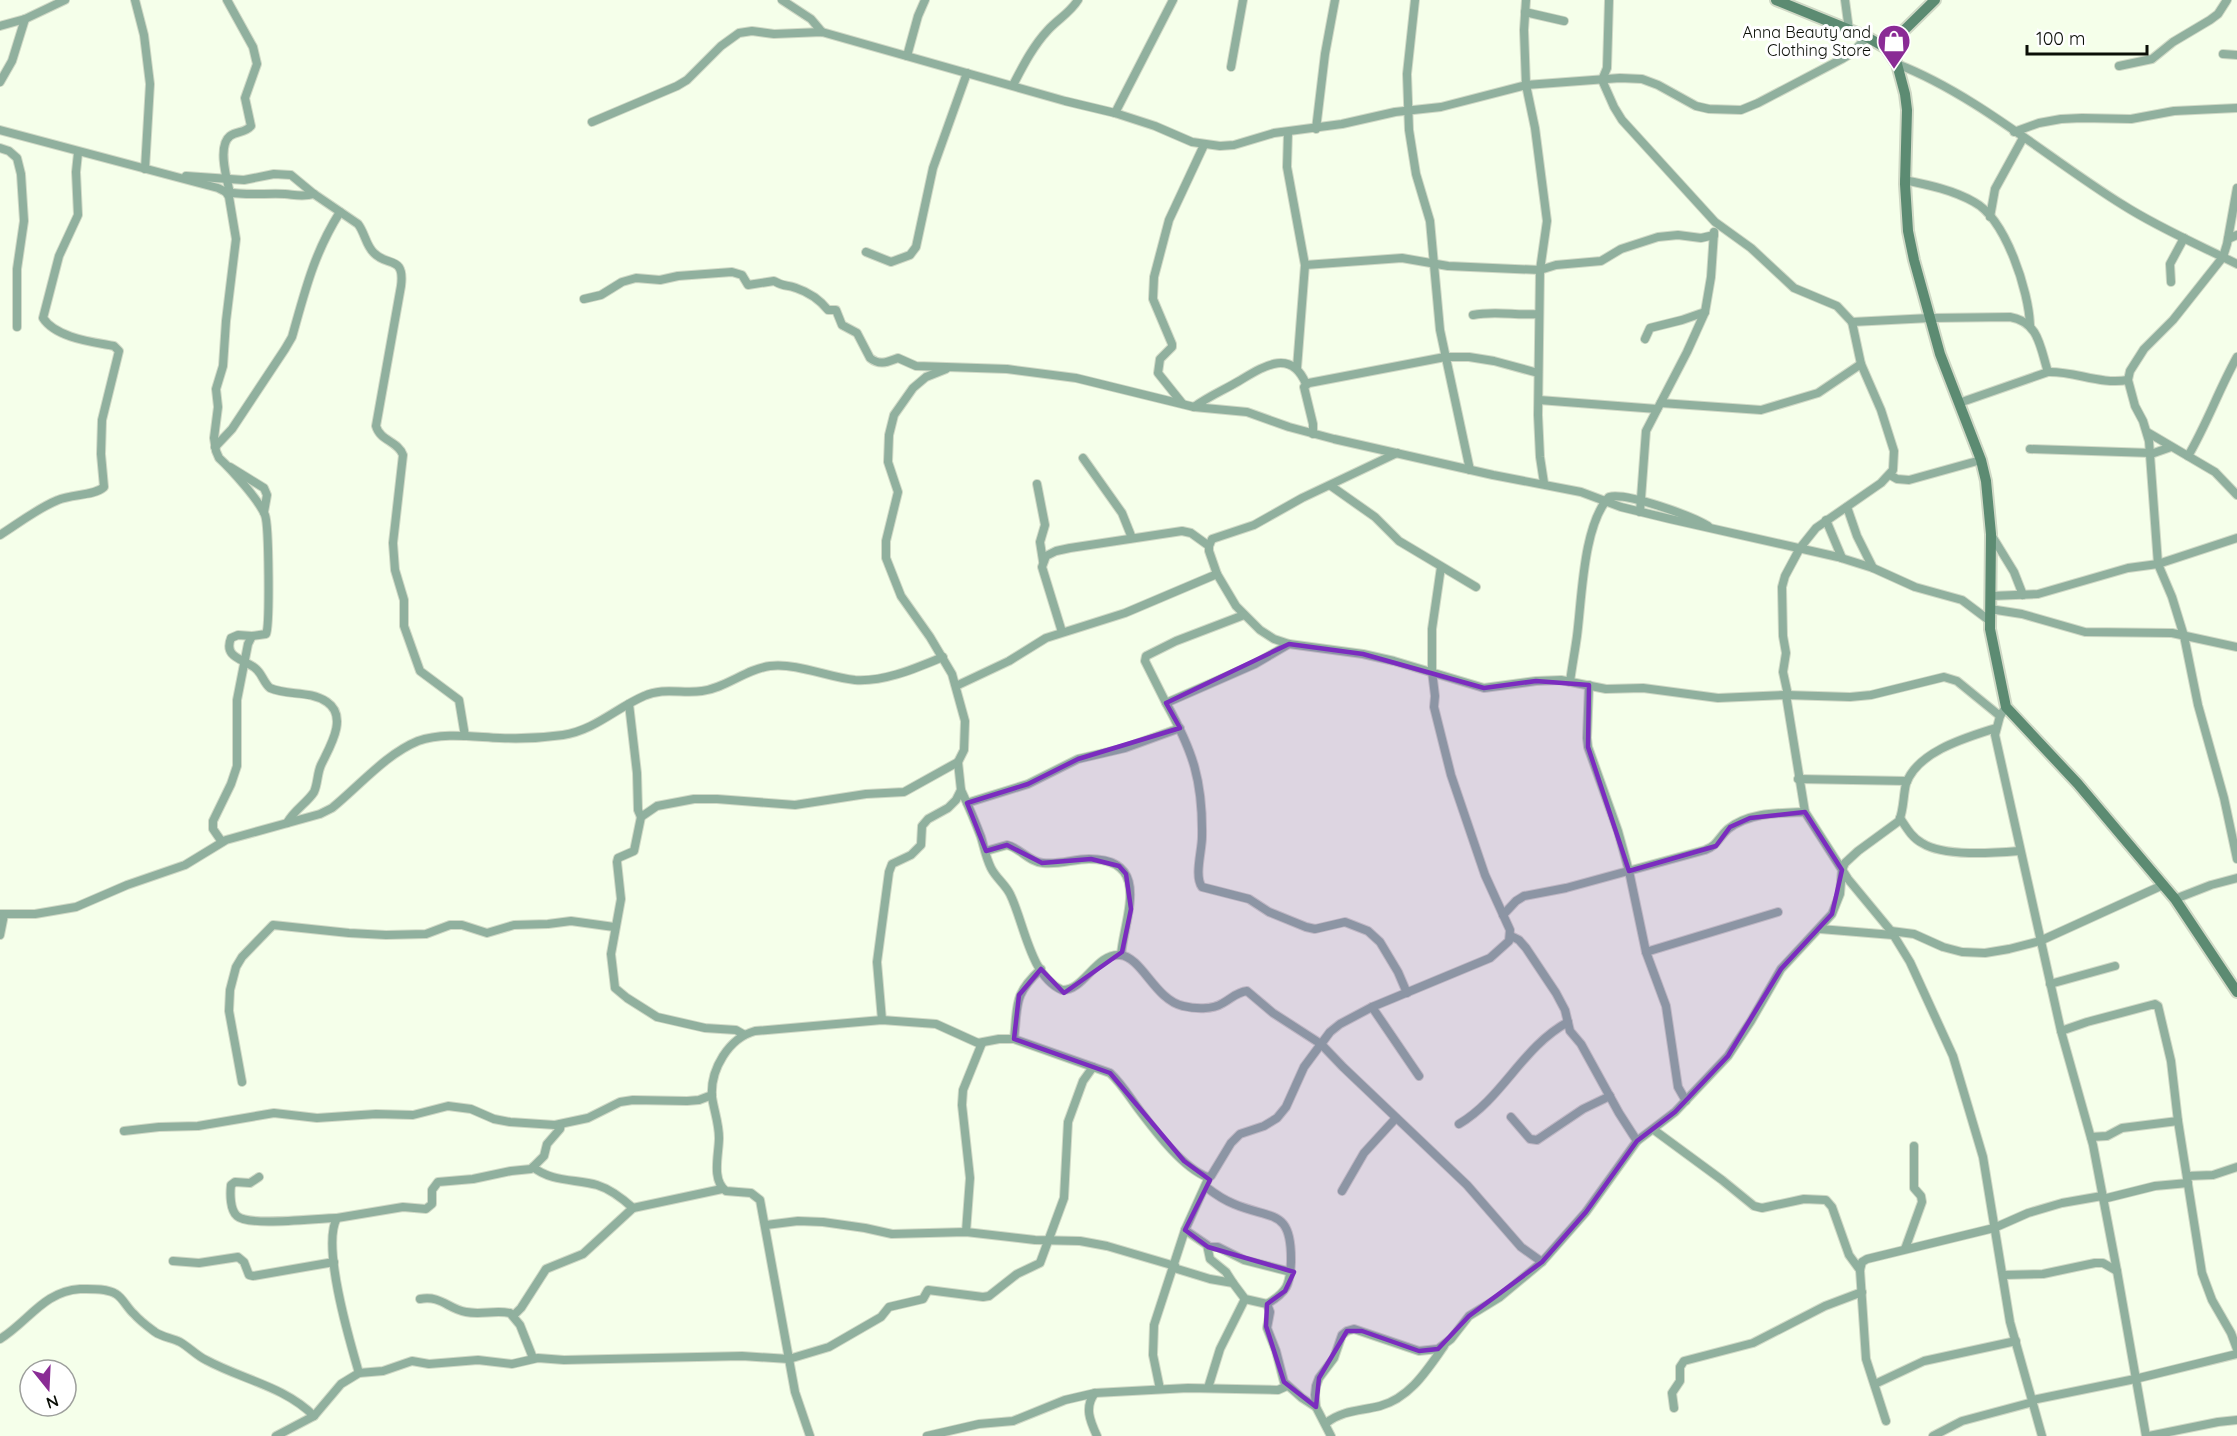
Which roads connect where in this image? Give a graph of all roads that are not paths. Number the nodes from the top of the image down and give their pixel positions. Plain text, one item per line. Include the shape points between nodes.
1 (64, 0) edge
2 (135, 0) edge
3 (227, 0) edge
4 (782, 0) edge
5 (925, 0) edge
6 (1078, 0) edge
7 (1173, 0) edge
8 (1244, 0) edge
9 (1335, 0) edge
10 (1415, 0) edge
11 (1526, 0) edge
12 (1609, 0) edge
13 (1776, 0) edge
14 (1845, 0) edge
15 (1935, 0) edge
16 (2227, 0) edge
17 (1525, 12) junction
18 (25, 19) junction
19 (1564, 21) dead end
20 (0, 26) edge
21 (1849, 30) junction
22 (822, 32) junction
23 (1867, 37) junction
24 (1886, 48) junction
25 (2223, 54) dead end
26 (907, 56) junction
27 (2237, 56) edge
28 (1897, 64) junction
29 (2119, 66) dead end
30 (1231, 67) dead end
31 (967, 73) junction
32 (1602, 80) junction
33 (0, 82) edge
34 (1012, 85) junction
35 (1526, 86) junction
36 (2237, 108) edge
37 (1407, 110) junction
38 (1115, 113) junction
39 (592, 122) dead end
40 (1316, 129) junction
41 (0, 130) edge
42 (1288, 132) junction
43 (2014, 132) junction
44 (2023, 138) junction
45 (1204, 145) junction
46 (0, 148) edge
47 (78, 153) junction
48 (145, 169) junction
49 (173, 176) junction
50 (227, 179) junction
51 (1904, 180) junction
52 (2237, 188) edge
53 (228, 193) junction
54 (314, 194) junction
55 (340, 212) junction
56 (1990, 217) junction
57 (1715, 222) junction
58 (2237, 235) edge
59 (1714, 236) junction
60 (2184, 238) junction
61 (2228, 239) junction
62 (866, 252) dead end
63 (2223, 257) junction
64 (1436, 264) junction
65 (2237, 264) edge
66 (1305, 265) junction
67 (1540, 270) junction
68 (2171, 282) dead end
69 (584, 299) dead end
70 (1705, 312) junction
71 (1539, 314) junction
72 (1473, 315) dead end
73 (1930, 318) junction
74 (1852, 322) junction
75 (2030, 325) junction
76 (17, 327) dead end
77 (1645, 339) dead end
78 (1444, 357) junction
79 (2237, 357) edge
80 (1861, 364) junction
81 (953, 367) junction
82 (1297, 368) junction
83 (2048, 372) junction
84 (1539, 373) junction
85 (2127, 380) junction
86 (1306, 384) junction
87 (1539, 400) junction
88 (1959, 403) junction
89 (1182, 404) junction
90 (1659, 406) junction
91 (1194, 407) junction
92 (2147, 432) junction
93 (1312, 434) junction
94 (215, 447) junction
95 (2171, 447) junction
96 (2030, 449) dead end
97 (1397, 453) junction
98 (2151, 453) junction
99 (2188, 456) junction
100 (1083, 458) dead end
101 (1981, 460) junction
102 (226, 464) junction
103 (1470, 470) junction
104 (1890, 475) junction
105 (1544, 483) junction
106 (1037, 484) dead end
107 (1331, 486) junction
108 (2237, 495) edge
109 (1605, 501) junction
110 (1641, 501) junction
111 (1847, 507) junction
112 (264, 512) junction
113 (1640, 512) junction
114 (1826, 520) junction
115 (1713, 530) junction
116 (1991, 534) junction
117 (0, 535) edge
118 (1132, 538) junction
119 (2237, 538) edge
120 (1209, 546) junction
121 (1800, 548) junction
122 (1842, 558) junction
123 (1043, 561) junction
124 (2158, 564) junction
125 (1441, 567) junction
126 (1873, 568) junction
127 (1217, 574) junction
128 (1476, 587) dead end
129 (2023, 595) junction
130 (1991, 596) junction
131 (1244, 615) junction
132 (1990, 615) junction
133 (1062, 632) junction
134 (252, 636) junction
135 (2184, 636) junction
136 (1289, 644) junction
137 (2237, 647) edge
138 (942, 657) junction
139 (244, 663) junction
140 (1432, 671) junction
141 (1570, 682) junction
142 (956, 686) junction
143 (1589, 686) junction
144 (1787, 695) junction
145 (1166, 703) junction
146 (629, 704) junction
147 (2003, 712) junction
148 (1180, 728) junction
149 (1996, 728) junction
150 (465, 736) junction
151 (958, 762) junction
152 (1798, 779) junction
153 (1907, 781) junction
154 (961, 790) junction
155 (967, 803) junction
156 (1805, 812) junction
157 (641, 817) junction
158 (1900, 818) junction
159 (287, 823) junction
160 (222, 842) junction
161 (986, 851) junction
162 (2019, 851) junction
163 (2237, 859) edge
164 (1842, 870) junction
165 (1629, 871) junction
166 (2237, 878) edge
167 (2163, 885) junction
168 (2175, 899) junction
169 (1778, 912) dead end
170 (2, 914) edge
171 (1503, 915) junction
172 (614, 927) junction
173 (1820, 929) junction
174 (1892, 933) junction
175 (0, 935) edge
176 (1511, 936) junction
177 (2040, 941) junction
178 (1646, 952) junction
179 (1121, 955) junction
180 (2115, 966) dead end
181 (1041, 969) junction
182 (2050, 984) junction
183 (2237, 992) edge
184 (1407, 993) junction
185 (1372, 1007) junction
186 (882, 1020) junction
187 (1568, 1022) junction
188 (2061, 1031) junction
189 (743, 1035) junction
190 (1014, 1040) junction
191 (982, 1043) junction
192 (1321, 1044) junction
193 (1093, 1067) junction
194 (1419, 1076) dead end
195 (242, 1082) dead end
196 (712, 1095) junction
197 (1610, 1096) junction
198 (1686, 1101) junction
199 (1511, 1116) dead end
200 (1396, 1118) junction
201 (2178, 1121) junction
202 (561, 1124) junction
203 (1459, 1124) dead end
204 (1654, 1130) junction
205 (124, 1131) dead end
206 (2091, 1137) junction
207 (1637, 1141) junction
208 (1914, 1146) dead end
209 (533, 1167) junction
210 (2237, 1167) edge
211 (259, 1177) dead end
212 (1209, 1178) junction
213 (2187, 1180) junction
214 (1206, 1187) junction
215 (722, 1189) junction
216 (1342, 1191) dead end
217 (2102, 1197) junction
218 (633, 1208) junction
219 (337, 1218) junction
220 (766, 1225) junction
221 (1994, 1228) junction
222 (1185, 1230) junction
223 (966, 1232) junction
224 (1048, 1240) junction
225 (1208, 1246) junction
226 (1905, 1249) junction
227 (173, 1261) dead end
228 (334, 1262) junction
229 (1542, 1262) junction
230 (1174, 1267) junction
231 (1860, 1270) junction
232 (2117, 1271) junction
233 (1290, 1272) junction
234 (2003, 1275) junction
235 (1233, 1283) junction
236 (1862, 1292) junction
237 (420, 1299) dead end
238 (1245, 1299) junction
239 (1267, 1304) junction
240 (513, 1316) junction
241 (0, 1339) edge
242 (2016, 1341) junction
243 (1445, 1345) junction
244 (2237, 1349) edge
245 (2237, 1354) edge
246 (533, 1358) junction
247 (789, 1359) junction
248 (359, 1373) junction
249 (2135, 1379) junction
250 (1875, 1384) junction
251 (1287, 1386) junction
252 (1208, 1388) junction
253 (1160, 1389) junction
254 (1095, 1393) junction
255 (2032, 1401) junction
256 (1316, 1407) junction
257 (1674, 1408) dead end
258 (314, 1416) junction
259 (2237, 1420) edge
260 (1886, 1421) dead end
261 (1326, 1423) junction
262 (954, 1432) edge
263 (276, 1436) edge
264 (810, 1436) edge
265 (927, 1436) edge
266 (1097, 1436) edge
267 (1331, 1436) edge
268 (1933, 1436) edge
269 (2042, 1436) edge
270 (2147, 1436) edge

1 - 18 street
2 - 48 street via 150,84
3 - 50 street via 247,35 257,64 245,98 251,126 229,137 225,144
4 - 22 street via 811,19
5 - 26 street
6 - 34 street via 1047,31
7 - 38 street
8 - 30 street
9 - 40 street
10 - 37 street
11 - 17 street
12 - 32 street via 1607,68
13 - 21 main road
14 - 21 street
15 - 24 main road
16 - 29 street via 2218,14 2152,59
17 - 19 street
17 - 35 street
18 - 20 street
18 - 33 street via 12,61
21 - 23 main road
22 - 26 street
22 - 39 street via 739,33 687,80
23 - 24 main road
23 - 32 street via 1842,59 1741,110 1695,106 1642,79
24 - 28 main road
25 - 27 street
26 - 31 street
28 - 43 street via 1922,74
28 - 51 main road via 1907,110
31 - 34 street
31 - 62 street via 933,168 916,247 910,255 891,262
32 - 35 street
32 - 57 street via 1622,120
34 - 38 street
35 - 37 street via 1441,107
35 - 67 street via 1547,221
36 - 43 street via 2061,120
37 - 40 street
37 - 64 street
38 - 45 street
40 - 42 street
41 - 47 street
42 - 45 street via 1234,145
42 - 66 street via 1287,166
43 - 44 street
44 - 56 street via 1995,189
44 - 60 street via 2123,205
45 - 89 street via 1169,220 1152,291 1172,344 1160,359 1158,373
46 - 76 street via 17,158 21,174 24,221 17,268
47 - 48 street
47 - 117 street via 78,215 59,256 43,318 62,332 114,346 119,351 102,420 104,487 55,501
48 - 49 street
49 - 50 street
49 - 53 street
50 - 53 street
50 - 54 street via 283,174 297,179
51 - 56 street via 1975,202
51 - 73 main road via 1908,231
52 - 61 street
53 - 54 street via 300,197
53 - 94 street via 236,239 223,366 216,389
54 - 55 street
55 - 94 street via 314,259 285,349 232,429
55 - 150 street via 362,230 376,256 390,260 401,270 376,426 382,438 401,449 403,455 393,557 404,600 404,626 418,666 422,674 457,697
56 - 75 street via 2012,255
57 - 59 street
57 - 74 street via 1752,248 1794,288 1833,303
58 - 61 street
59 - 67 street via 1658,237 1621,249 1602,261
59 - 70 street
60 - 63 street
60 - 68 street via 2170,264
61 - 63 street
63 - 65 street
63 - 85 street via 2144,349
64 - 66 street via 1402,258
64 - 67 street
64 - 78 street
66 - 82 street
67 - 71 street
69 - 81 street via 636,278 660,280 738,273 748,285 774,281 784,288 797,288 818,299 828,310 836,310 842,325 857,333 873,360 884,364 898,358 911,366
70 - 77 street via 1650,327
70 - 90 street
71 - 72 street via 1492,311
71 - 84 street
73 - 74 street
73 - 75 street via 2010,316
73 - 88 main road
74 - 80 street
75 - 83 street
78 - 84 street via 1494,361
78 - 86 street
78 - 103 street
79 - 99 street
80 - 90 street via 1818,393 1761,410
80 - 104 street via 1889,432 1894,463
81 - 89 street via 987,367 1076,378
81 - 138 street via 926,377 913,388 894,415 889,435 888,462 898,492 886,541 886,558 901,596
82 - 86 street
82 - 91 street via 1282,363 1259,368
83 - 85 street via 2106,381
83 - 88 street
84 - 87 street
85 - 92 street
86 - 93 street
87 - 90 street
87 - 105 street
88 - 101 main road
89 - 91 street
90 - 110 street via 1646,431
91 - 93 street via 1247,412
92 - 95 street
92 - 98 street
93 - 97 street
94 - 102 street
95 - 98 street
95 - 99 street
96 - 98 street
97 - 103 street
97 - 107 street
98 - 124 street
99 - 108 street via 2214,472
100 - 118 street via 1122,513
101 - 104 street via 1909,480
101 - 116 main road
102 - 112 street
102 - 112 street via 264,489
103 - 105 street
104 - 111 street
105 - 109 street
106 - 123 street via 1045,525 1040,542
107 - 120 street via 1254,525 1212,539
107 - 125 street via 1375,517 1393,537
109 - 110 street via 1614,495
109 - 113 street
109 - 141 street via 1589,545
110 - 113 street
110 - 115 street via 1687,515
111 - 114 street
111 - 126 street
112 - 134 street via 269,625 263,636
113 - 115 street
114 - 121 street
114 - 122 street
115 - 121 street
116 - 129 street
116 - 130 main road
118 - 120 street via 1187,531
118 - 123 street via 1056,551
119 - 124 street
120 - 127 street
121 - 122 street
121 - 144 street via 1782,587
122 - 126 street
123 - 133 street
124 - 129 street
124 - 135 street
125 - 128 street
125 - 140 street via 1432,629
126 - 132 street via 1915,587 1962,600
127 - 131 street
127 - 133 street via 1125,613
129 - 130 street
130 - 132 main road
131 - 136 street via 1274,639
131 - 145 street via 1146,656
132 - 135 street via 2022,614 2085,632 2161,632
132 - 147 main road
133 - 142 street
134 - 139 street
134 - 139 street via 236,635 229,641 231,653
135 - 137 street
135 - 163 street
136 - 140 street via 1363,654
136 - 145 street via 1255,664
138 - 142 street
138 - 146 street via 907,671 866,680 791,667 761,668 711,689 652,692
139 - 159 street via 254,667 270,688 321,699 336,712 335,733 320,766 315,790
139 - 160 street via 237,700 237,766 213,821 213,829
140 - 141 street via 1484,688 1536,681
140 - 171 street via 1434,707 1451,775 1487,882
141 - 143 street
142 - 151 street via 966,737
143 - 144 street via 1643,688 1718,698
143 - 165 street via 1588,747
144 - 147 street via 1871,695 1947,677
144 - 152 street
145 - 148 street
146 - 150 street via 604,721 567,735 524,739
146 - 157 street
147 - 149 street
147 - 167 main road via 2078,784
148 - 155 street via 1125,748 1078,759 1028,784
148 - 184 street via 1200,786 1202,854 1198,871 1202,887 1249,899 1306,927 1316,929 1345,922 1368,931 1380,942
149 - 153 street via 1938,750
149 - 162 street
150 - 159 street via 417,742 327,812
151 - 154 street
151 - 157 street via 904,792 795,805 694,799 657,806
152 - 153 street
152 - 156 street
153 - 158 street
154 - 155 street
154 - 186 street via 948,808 922,826 917,851 892,864 889,872 877,962
155 - 161 street
156 - 164 street
156 - 165 street via 1750,818 1731,827 1716,846
157 - 172 street via 634,850 618,858 621,898
158 - 162 street via 1919,842 1928,846 1968,852
158 - 164 street via 1849,858
159 - 160 street
160 - 170 street via 185,865 75,907 35,914
161 - 179 street via 1007,845 1042,863 1091,859 1119,866 1131,885 1131,909
161 - 181 street via 997,878 1009,892
162 - 177 street
164 - 173 street via 1837,903
164 - 174 street
165 - 171 street via 1520,897
165 - 178 street
166 - 168 street
167 - 168 main road
167 - 177 street
168 - 183 main road
169 - 178 street
170 - 175 street
171 - 176 street
172 - 189 street via 613,983 622,994 657,1017 705,1028 736,1030
172 - 195 street via 571,921 513,925 487,933 450,925 426,934 386,935 273,925 236,966 230,990 229,1011
173 - 174 street
173 - 198 street via 1781,969 1728,1056
174 - 177 street via 1914,934 1962,952 2001,951
174 - 221 street via 1953,1056 1983,1157
176 - 184 street via 1490,958
176 - 187 street via 1527,948 1556,993
177 - 182 street
178 - 198 street via 1666,1006 1677,1082
179 - 181 street via 1103,961 1065,991 1053,985
179 - 192 street via 1176,1004 1215,1007 1247,991
180 - 182 street
181 - 190 street via 1019,995
182 - 188 street
184 - 185 street
185 - 192 street via 1340,1024
185 - 194 street
186 - 189 street
186 - 191 street via 936,1024
187 - 197 street
187 - 203 street via 1524,1057 1485,1105
188 - 201 street via 2156,1004 2171,1061
188 - 206 street
189 - 196 street via 720,1061
190 - 191 street
190 - 193 street
191 - 223 street via 963,1090 970,1178
192 - 200 street
192 - 212 street via 1277,1118 1240,1134
193 - 212 street via 1118,1080 1184,1161
193 - 224 street via 1083,1081 1068,1122 1064,1198
196 - 202 street via 687,1101 620,1102 588,1118
196 - 215 street via 718,1118 717,1171
197 - 199 street via 1537,1140 1530,1139
197 - 207 street
198 - 204 street
200 - 216 street via 1364,1153
200 - 229 street via 1467,1185 1521,1247
201 - 206 street via 2122,1128 2107,1136
201 - 213 street
202 - 205 street via 510,1122 448,1106 414,1115 317,1118 274,1113 198,1126
202 - 209 street via 544,1156
204 - 207 street
204 - 231 street via 1754,1206 1826,1200 1849,1256
206 - 217 street
207 - 229 street via 1586,1212
208 - 226 street via 1914,1188 1922,1202
209 - 218 street via 551,1177 604,1188
209 - 219 street via 438,1182 433,1187 432,1204 426,1209 403,1207
210 - 213 street
211 - 219 street via 250,1183 231,1185 232,1209 239,1218
212 - 214 street
213 - 217 street
213 - 244 street via 2202,1273
214 - 222 street
214 - 233 street via 1236,1205 1265,1212 1281,1221 1289,1237
215 - 218 street
215 - 220 street via 757,1197
217 - 221 street via 2062,1203
217 - 232 street
218 - 240 street via 583,1254 546,1269
219 - 228 street via 333,1225
220 - 223 street via 798,1221 906,1235
220 - 247 street
221 - 226 street
221 - 234 street
222 - 225 street
222 - 230 street
223 - 224 street
224 - 230 street via 1107,1246
224 - 247 street via 1035,1268 1017,1274 989,1296 928,1290 923,1299 889,1307 881,1317 829,1347
225 - 233 street
225 - 235 street via 1210,1259
226 - 231 street via 1867,1259
227 - 228 street via 199,1263 237,1257 250,1276
228 - 248 street via 343,1319
229 - 243 street via 1500,1297 1469,1316
230 - 235 street
230 - 253 street via 1152,1338
231 - 236 street
232 - 234 street via 2095,1263 2043,1274
232 - 249 street
233 - 239 street via 1285,1291
234 - 242 street
235 - 238 street
236 - 250 street via 1866,1359
236 - 257 street via 1753,1343 1684,1361 1680,1382 1672,1393
237 - 240 street via 435,1298 456,1310 498,1311
238 - 239 street
238 - 252 street via 1220,1349
239 - 251 street via 1267,1328
240 - 246 street
241 - 258 street via 51,1297 82,1289 111,1292 157,1333 207,1361 297,1400
242 - 250 street via 1937,1357
242 - 255 street
243 - 256 street via 1419,1351 1362,1331 1347,1331 1319,1378
243 - 261 street via 1406,1394 1380,1406 1340,1414
245 - 249 street
246 - 247 street
246 - 248 street via 512,1364 478,1360 429,1364 412,1360 383,1371
247 - 264 street
248 - 258 street via 341,1384
249 - 255 street
249 - 270 street
250 - 260 street
251 - 252 street via 1278,1390
251 - 256 street
252 - 253 street
253 - 254 street
254 - 262 street via 1065,1400 1013,1421
254 - 266 street via 1088,1410
255 - 268 street via 1962,1421
255 - 269 street
256 - 261 street
258 - 263 street
259 - 270 street
261 - 267 street
262 - 265 street

